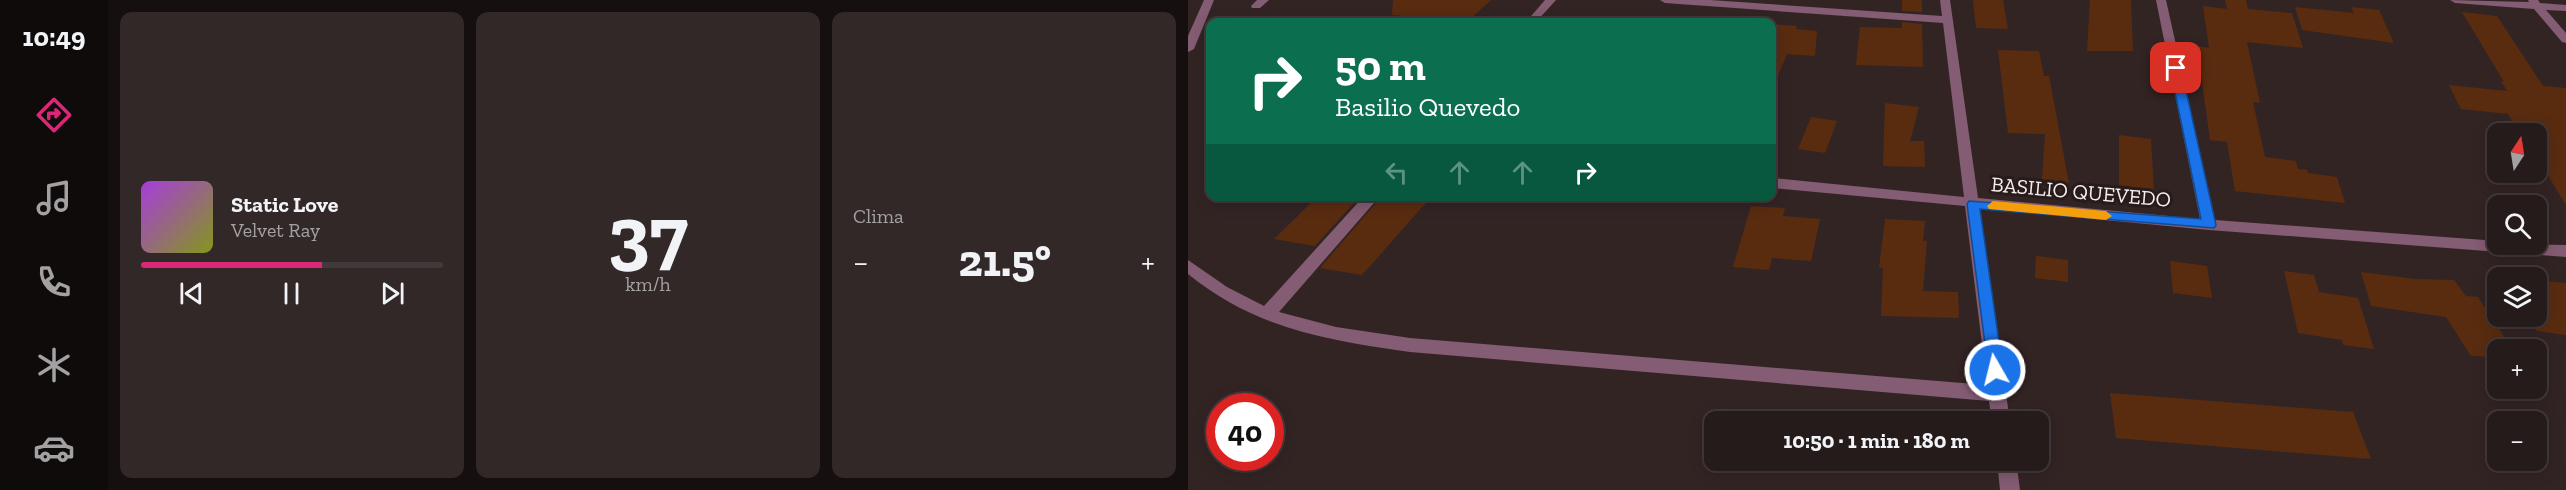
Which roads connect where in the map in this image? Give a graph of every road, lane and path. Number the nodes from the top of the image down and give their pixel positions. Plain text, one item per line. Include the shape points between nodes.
1 (1209, 0) edge
2 (1551, 0) edge
3 (1665, 0) edge
4 (1945, 0) edge
5 (2161, 0) edge
6 (2455, 0) edge
7 (2535, 3) edge
8 (2566, 8) edge
9 (1535, 18) edge
10 (1948, 20) junction
11 (2566, 40) edge
12 (1188, 49) edge
13 (1776, 183) edge
14 (1369, 201) edge
15 (1973, 204) junction
16 (2209, 225) junction
17 (2566, 251) edge
18 (1188, 266) edge
19 (1266, 315) junction
20 (1998, 394) junction
21 (2000, 411) edge
22 (2007, 471) edge
23 (2010, 490) edge

1 - 12 street
2 - 9 street
3 - 10 street
4 - 10 street
5 - 16 street
6 - 7 street
7 - 8 street
7 - 11 street
10 - 15 street
13 - 15 street, BASILIO QUEVEDO
14 - 19 street
15 - 16 street, BASILIO QUEVEDO
15 - 20 street
16 - 17 street, BASILIO QUEVEDO
18 - 19 street via 1221,292
19 - 20 street via 1332,334 1410,345
20 - 21 street
22 - 23 street

